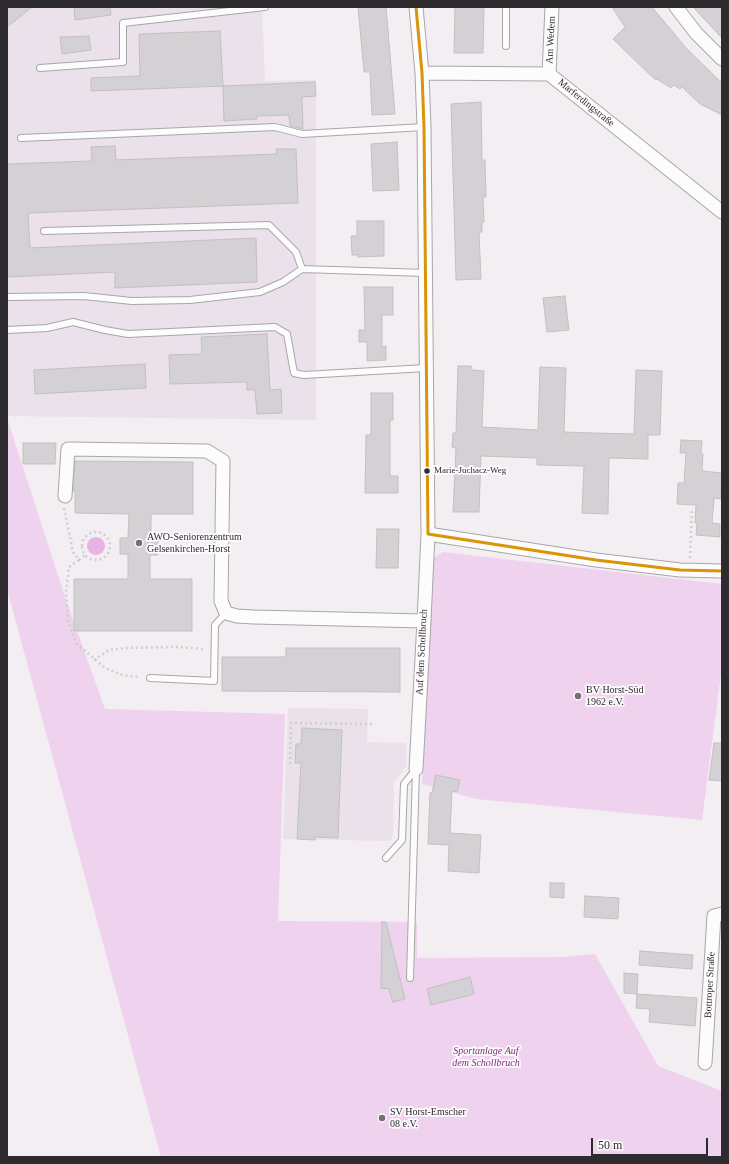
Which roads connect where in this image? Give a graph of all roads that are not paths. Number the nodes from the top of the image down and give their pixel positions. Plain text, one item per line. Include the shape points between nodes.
1 (265, 7) edge
2 (416, 7) edge
3 (506, 7) edge
4 (552, 7) edge
5 (676, 7) edge
6 (506, 46) dead end
7 (722, 59) edge
8 (40, 68) dead end
9 (422, 73) junction
10 (549, 74) junction
11 (424, 127) junction
12 (21, 138) dead end
13 (722, 212) edge
14 (44, 231) dead end
15 (302, 269) junction
16 (426, 273) junction
17 (7, 297) edge
18 (7, 330) edge
19 (426, 368) junction
20 (65, 496) road end
21 (428, 534) junction
22 (722, 571) edge
23 (226, 613) junction
24 (424, 621) junction
25 (150, 678) road end
26 (416, 769) junction
27 (386, 858) dead end
28 (722, 914) edge
29 (410, 978) dead end
30 (705, 1063) dead end

1 - 8 lane via 123,23 123,62
2 - 9 street, Auf dem Schollbruch
3 - 6 lane
4 - 10 street, Am Wedem
5 - 7 street via 696,33
9 - 10 street, Marferdingstraße
9 - 11 street, Auf dem Schollbruch
10 - 13 street, Marferdingstraße
11 - 12 lane via 302,134 275,127
11 - 16 street, Auf dem Schollbruch
14 - 15 lane via 269,225 296,252
15 - 16 lane
15 - 17 lane via 283,282 260,292 190,300 132,301 84,296
16 - 19 street, Auf dem Schollbruch
18 - 19 lane via 47,328 73,322 128,334 275,327 287,334 294,373 304,375
19 - 21 street, Auf dem Schollbruch
20 - 23 street via 68,449 207,451 223,461 221,602
21 - 22 street via 596,560
21 - 24 street, Auf dem Schollbruch
23 - 24 street via 254,617
23 - 25 lane via 215,625 214,681
24 - 26 street, Auf dem Schollbruch
26 - 27 lane via 404,784 402,840
26 - 29 lane
28 - 30 street, Bottroper Straße via 714,916

